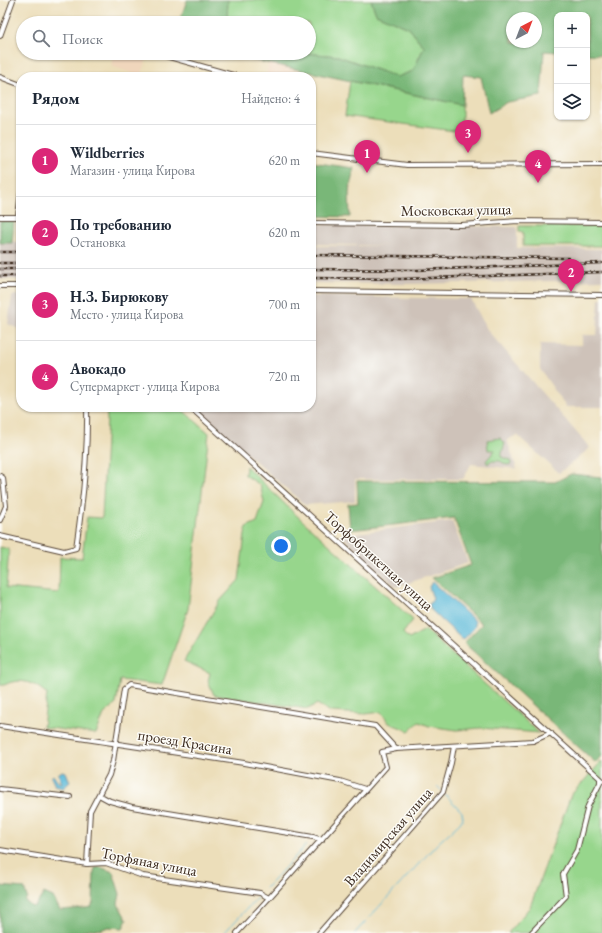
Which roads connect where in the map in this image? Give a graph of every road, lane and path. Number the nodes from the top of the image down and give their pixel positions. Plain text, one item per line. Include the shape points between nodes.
1 (13, 0) edge
2 (0, 36) edge
3 (178, 60) edge
4 (219, 72) edge
5 (0, 77) edge
6 (16, 83) edge
7 (316, 154) edge
8 (602, 164) edge
9 (0, 217) edge
10 (16, 217) edge
11 (602, 222) edge
12 (316, 223) edge
13 (0, 286) edge
14 (16, 286) edge
15 (316, 291) edge
16 (602, 295) edge
17 (87, 412) edge
18 (196, 412) edge
19 (0, 476) edge
20 (0, 520) edge
21 (0, 536) edge
22 (0, 726) edge
23 (551, 733) junction
24 (116, 743) junction
25 (454, 746) junction
26 (396, 749) junction
27 (601, 780) edge
28 (0, 788) edge
29 (366, 789) junction
30 (99, 795) junction
31 (70, 797) dead end
32 (322, 840) junction
33 (0, 850) edge
34 (87, 864) junction
35 (269, 898) junction
36 (237, 933) edge
37 (319, 933) edge
38 (531, 933) edge

1 - 2 street
3 - 4 street
5 - 6 street
7 - 8 street via 407,165
9 - 10 street
11 - 12 street, Московская улица via 518,221 461,225
13 - 14 street
15 - 16 street
17 - 21 street via 88,444 84,495 76,548 64,550
18 - 23 street, Торфобрикетная улица
19 - 20 street via 3,478 6,506
22 - 24 street, проезд Красина
23 - 25 street via 533,742
23 - 27 street, Торфобрикетная улица
24 - 26 street via 124,689 129,685 375,726
24 - 29 street, проезд Красина via 244,763 340,781
24 - 30 street via 109,775
25 - 26 street
25 - 37 street, Владимирская улица via 443,792
26 - 29 street via 382,752 386,767
27 - 38 street via 588,806 577,850 563,874 566,896
28 - 31 street
29 - 32 street
30 - 32 street via 132,807
30 - 34 street via 90,811
32 - 35 street
33 - 34 street, Торфяная улица
34 - 35 street, Торфяная улица via 106,863 143,876 260,893
35 - 36 street

